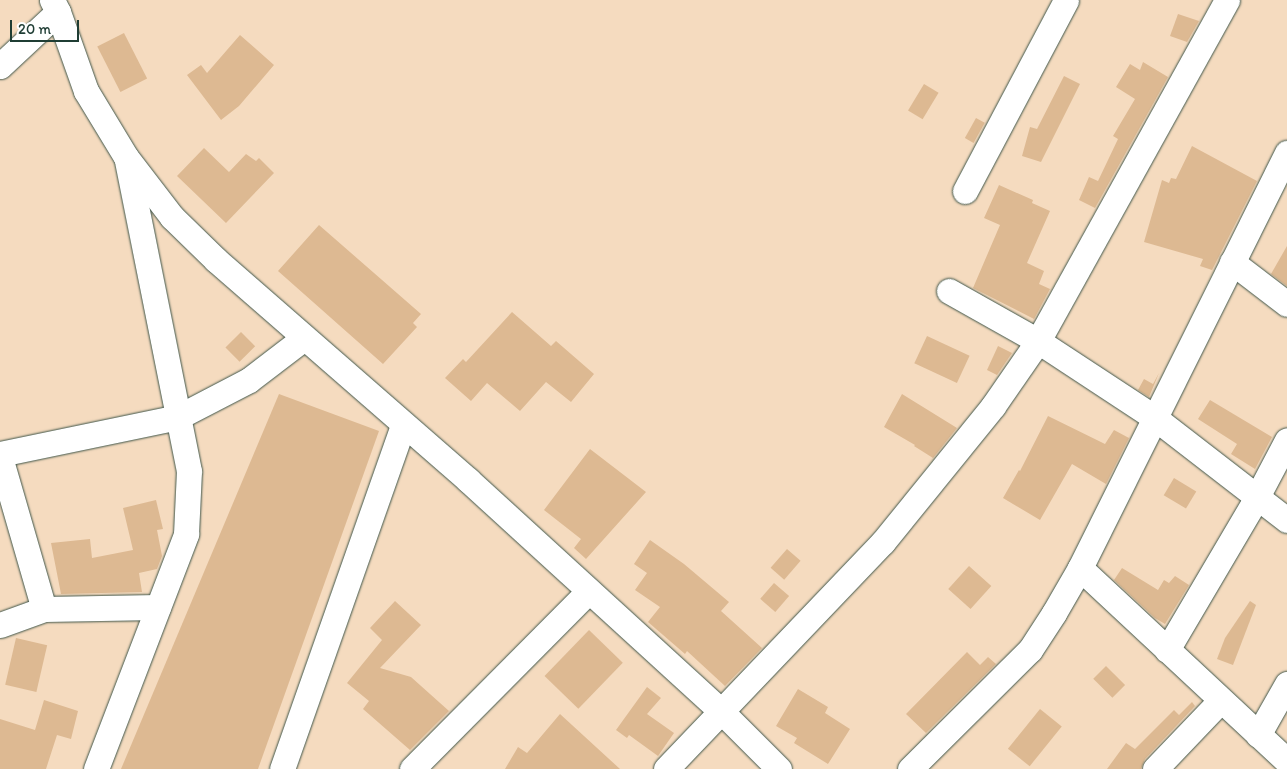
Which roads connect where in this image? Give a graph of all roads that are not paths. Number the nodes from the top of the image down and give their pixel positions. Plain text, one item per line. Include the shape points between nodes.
1 (1066, 0) edge
2 (1227, 0) edge
3 (55, 6) edge
4 (0, 66) edge
5 (1287, 153) edge
6 (126, 157) junction
7 (965, 191) dead end
8 (1232, 262) junction
9 (949, 291) dead end
10 (1287, 304) edge
11 (304, 338) junction
12 (1038, 341) junction
13 (178, 416) junction
14 (1155, 418) junction
15 (403, 425) junction
16 (1287, 440) edge
17 (0, 456) edge
18 (1257, 497) junction
19 (1287, 520) edge
20 (1080, 568) junction
21 (589, 591) junction
22 (158, 607) junction
23 (44, 609) junction
24 (0, 625) edge
25 (1167, 650) junction
26 (1287, 684) edge
27 (1221, 700) junction
28 (721, 711) junction
29 (1258, 735) junction
30 (1287, 761) edge
31 (96, 769) edge
32 (282, 769) edge
33 (412, 769) edge
34 (666, 769) edge
35 (778, 769) edge
36 (910, 769) edge
37 (1155, 769) edge

1 - 7 street
2 - 12 street
3 - 4 street
3 - 6 street via 86,91
5 - 8 street
6 - 11 street via 172,217
6 - 13 street
8 - 10 street
8 - 14 street
9 - 12 street
11 - 13 street via 249,380
11 - 15 street
12 - 14 street
12 - 28 street via 993,406 883,542
13 - 17 street
13 - 22 street via 189,471 186,534
14 - 18 street
14 - 20 street
15 - 21 street
15 - 32 street
16 - 18 street
17 - 23 street
18 - 19 street
18 - 25 street
20 - 25 street
20 - 36 street via 1030,650
21 - 28 street
21 - 33 street
22 - 23 street
22 - 31 street
23 - 24 street
25 - 27 street
26 - 29 street
27 - 29 street
27 - 37 street
28 - 34 street
28 - 35 street
29 - 30 street

